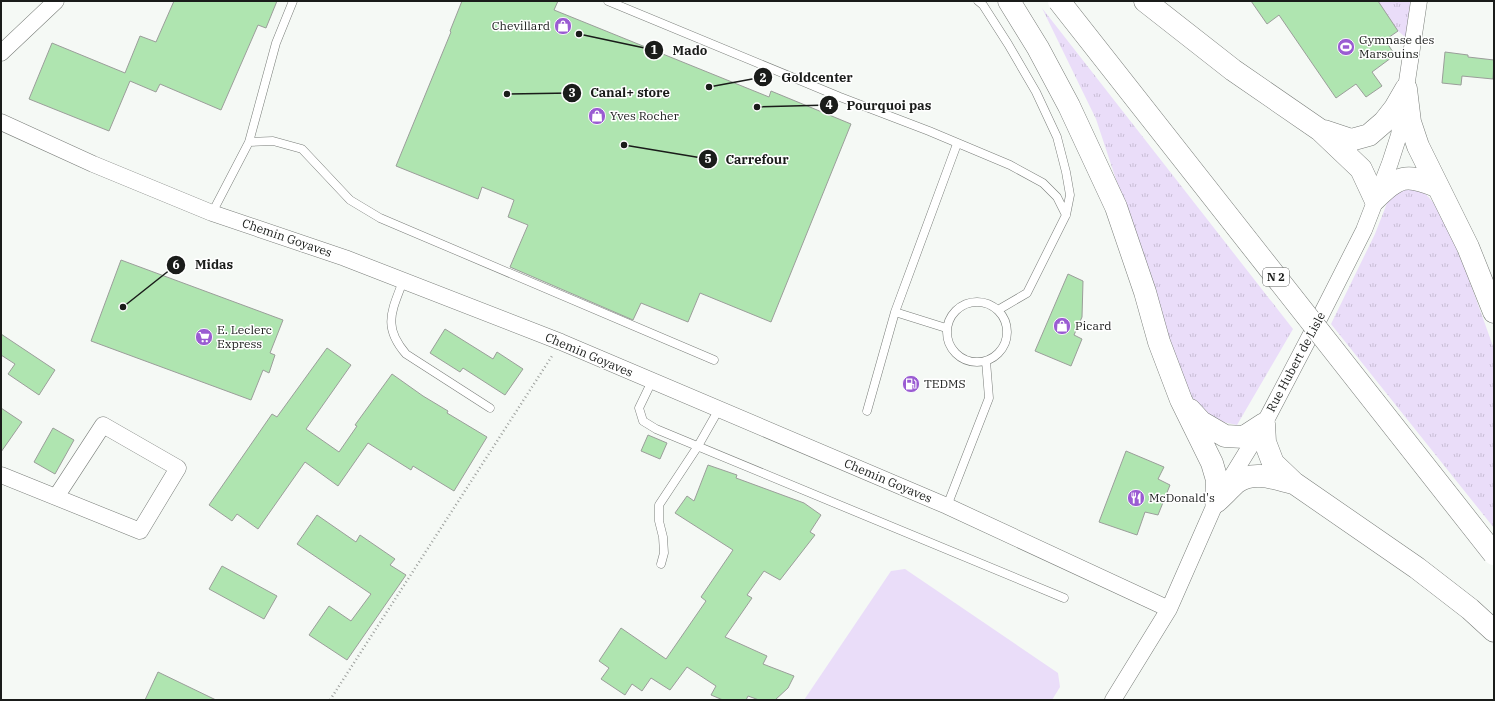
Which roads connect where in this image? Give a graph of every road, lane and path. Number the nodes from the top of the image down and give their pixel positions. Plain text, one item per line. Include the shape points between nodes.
1 (56, 1) edge
2 (293, 1) edge
3 (608, 1) edge
4 (978, 1) edge
5 (1009, 1) edge
6 (1058, 1) edge
7 (1145, 1) edge
8 (1419, 1) edge
9 (1, 53) edge
10 (1406, 89) junction
11 (1, 122) edge
12 (1320, 130) junction
13 (249, 142) junction
14 (957, 144) junction
15 (1436, 186) junction
16 (1375, 199) junction
17 (212, 213) junction
18 (1066, 215) junction
19 (403, 280) junction
20 (998, 310) junction
21 (895, 312) junction
22 (1494, 312) edge
23 (946, 328) junction
24 (561, 342) junction
25 (714, 360) dead end
26 (986, 362) junction
27 (652, 381) junction
28 (1181, 400) junction
29 (490, 408) dead end
30 (719, 409) junction
31 (866, 411) dead end
32 (1264, 424) junction
33 (698, 446) junction
34 (1, 475) edge
35 (1294, 483) junction
36 (56, 497) junction
37 (1216, 502) junction
38 (947, 506) junction
39 (1494, 554) edge
40 (661, 564) dead end
41 (1064, 598) dead end
42 (1169, 609) junction
43 (1494, 630) edge
44 (330, 700) edge
45 (1113, 700) edge

1 - 9 street
2 - 13 lane via 276,43
3 - 14 lane
4 - 18 lane via 1008,44 1036,92 1057,137 1070,195
5 - 28 highway via 1070,106 1116,207
6 - 39 highway, N 2, bridge
7 - 12 highway via 1233,70
8 - 10 street, Rue Hubert de Lisle
10 - 12 highway via 1384,122 1369,135 1351,140
10 - 15 highway via 1410,122
10 - 16 street, Rue Hubert de Lisle via 1399,135
11 - 17 street, Chemin Goyaves via 93,164
12 - 16 highway via 1361,168
13 - 17 lane
13 - 25 lane via 273,141 302,149 350,200 380,218
14 - 18 lane via 1010,165 1043,183 1056,197
14 - 21 lane
15 - 16 highway via 1421,179 1405,177 1389,185
15 - 22 highway via 1468,247
16 - 32 street, Rue Hubert de Lisle via 1364,230
17 - 19 street, Chemin Goyaves
18 - 20 lane via 1027,293
19 - 24 street, Chemin Goyaves
19 - 29 lane via 391,313 392,330 397,344 406,354
20 - 23 lane via 983,302 966,303 953,312
20 - 26 lane via 1005,321 1007,334 1004,347
21 - 23 lane
21 - 31 lane
23 - 26 lane via 948,343 957,356 971,363
24 - 27 street, Chemin Goyaves
24 - 44 path
26 - 38 lane via 989,398
27 - 30 street, Chemin Goyaves
27 - 33 lane via 639,408 643,421
28 - 32 highway via 1201,422 1225,436 1244,436
28 - 37 highway via 1212,463 1217,480
30 - 33 lane
30 - 38 street, Chemin Goyaves
32 - 35 highway via 1266,442 1273,463
32 - 37 street, Rue Hubert de Lisle
33 - 40 lane via 659,505 664,553
33 - 41 lane
34 - 36 street
35 - 37 highway via 1263,476 1250,477 1238,481
35 - 43 highway via 1417,568
36 - 36 street via 103,425 178,468 140,531
37 - 42 street, Rue Hubert de Lisle
38 - 42 street, Chemin Goyaves
42 - 45 street, Rue Hubert de Lisle

